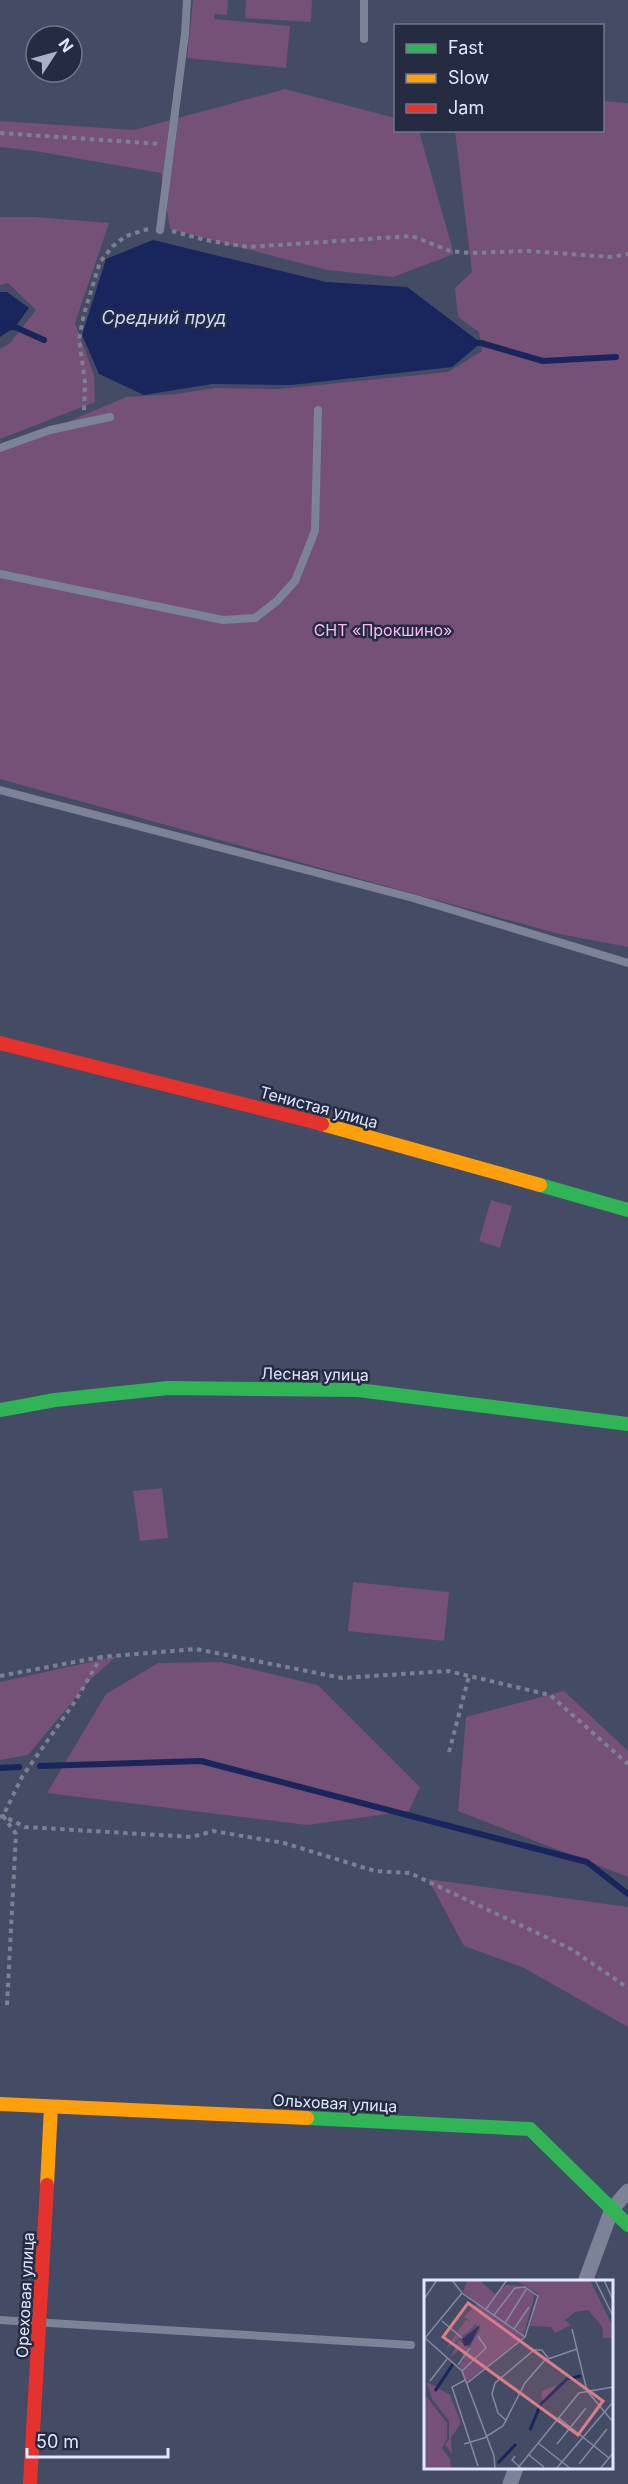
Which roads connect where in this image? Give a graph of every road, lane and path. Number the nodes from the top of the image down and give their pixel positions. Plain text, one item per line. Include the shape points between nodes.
1 (187, 0) edge
2 (364, 0) edge
3 (364, 39) dead end
4 (0, 133) edge
5 (169, 144) junction
6 (160, 228) junction
7 (628, 254) edge
8 (318, 411) dead end
9 (110, 417) dead end
10 (83, 423) junction
11 (0, 448) edge
12 (0, 574) edge
13 (0, 790) edge
14 (628, 963) edge
15 (0, 1043) edge
16 (628, 1210) edge
17 (0, 1410) edge
18 (628, 1424) edge
19 (102, 1657) junction
20 (0, 1676) edge
21 (469, 1676) junction
22 (449, 1752) dead end
23 (628, 1764) edge
24 (2, 1817) edge
25 (628, 1988) edge
26 (7, 2005) dead end
27 (0, 2104) edge
28 (51, 2107) junction
29 (628, 2191) edge
30 (612, 2209) junction
31 (628, 2225) edge
32 (586, 2280) edge
33 (0, 2320) edge
34 (41, 2322) junction
35 (411, 2345) dead end
36 (516, 2469) edge
37 (30, 2484) edge
38 (510, 2484) edge

1 - 5 lane
2 - 3 lane
4 - 5 path
5 - 6 lane
6 - 7 path via 248,247 412,236 450,251 470,253 527,251 612,257
6 - 10 path via 126,236 100,262 79,339 85,382
8 - 12 lane via 315,531 295,581 255,618 223,620
9 - 10 lane
10 - 11 lane
13 - 14 lane via 413,898
15 - 16 street, Тенистая улица via 296,1117
17 - 18 street, Лесная улица via 168,1388 358,1390
19 - 20 path
19 - 21 path via 196,1649 342,1678 448,1671
19 - 24 path via 22,1777
21 - 22 path
21 - 23 path via 550,1695
24 - 25 path via 25,1827 192,1837 213,1831 284,1843 375,1871 410,1873 571,1949
24 - 26 path via 16,1834
27 - 28 street, Ольховая улица
28 - 30 street, Ольховая улица via 530,2128
28 - 34 street, Ореховая улица
29 - 30 street
30 - 31 street, Ольховая улица
30 - 32 street
33 - 34 lane
34 - 35 lane
34 - 37 street, Ореховая улица
36 - 38 street

